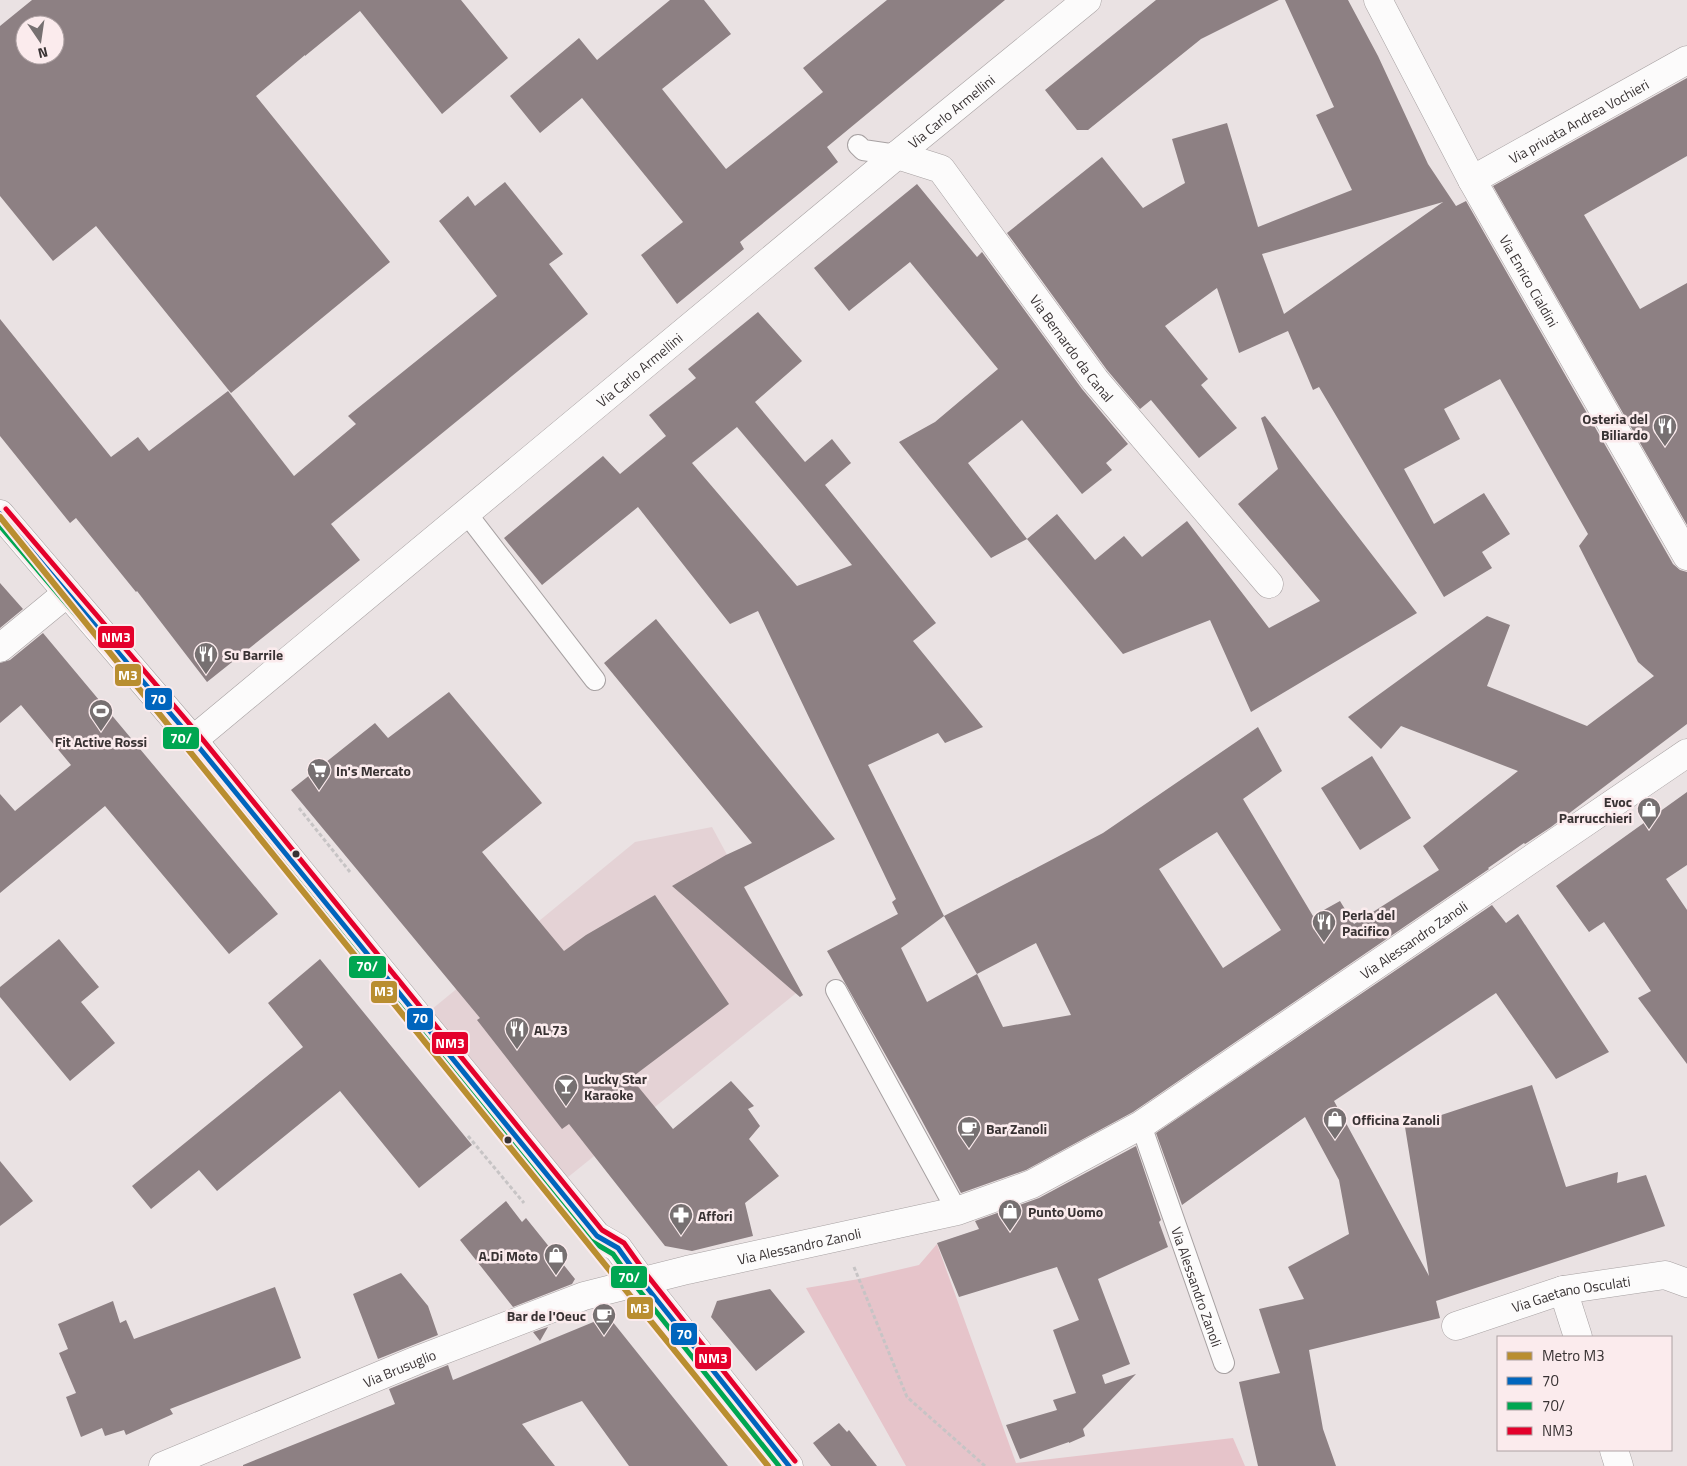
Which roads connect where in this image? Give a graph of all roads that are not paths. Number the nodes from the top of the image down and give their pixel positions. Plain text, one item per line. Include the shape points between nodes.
1 (1087, 0) edge
2 (1378, 0) edge
3 (1687, 60) edge
4 (858, 145) dead end
5 (897, 155) junction
6 (1472, 180) junction
7 (0, 514) edge
8 (467, 514) junction
9 (1687, 556) edge
10 (1269, 584) dead end
11 (66, 593) junction
12 (0, 648) edge
13 (594, 680) dead end
14 (193, 740) junction
15 (1687, 753) edge
16 (836, 990) dead end
17 (1141, 1125) junction
18 (957, 1211) junction
19 (641, 1280) junction
20 (1687, 1283) edge
21 (1563, 1290) junction
22 (1456, 1326) dead end
23 (1578, 1336) edge
24 (1224, 1363) dead end
25 (1614, 1451) edge
26 (163, 1466) edge
27 (790, 1466) edge
28 (1619, 1466) edge

1 - 5 street, Via Carlo Armellini
2 - 6 street, Via Enrico Cialdini
3 - 6 street, Via privata Andrea Vochieri
4 - 5 lane, Via Bernardo da Canal via 863,150
5 - 8 street, Via Carlo Armellini
5 - 10 street, Via Bernardo da Canal via 941,170 1095,380
6 - 9 street, Via Enrico Cialdini
7 - 11 street
8 - 13 lane
8 - 14 street, Via Carlo Armellini
11 - 12 street
11 - 14 street
14 - 19 street via 597,1236 618,1248
15 - 17 street, Via Alessandro Zanoli
16 - 18 lane
17 - 18 street, Via Alessandro Zanoli via 1032,1184
17 - 24 lane, Via Alessandro Zanoli
18 - 19 street, Via Alessandro Zanoli
19 - 26 street, Via Brusuglio via 584,1296 415,1361
19 - 27 street
20 - 21 street, Via Gaetano Osculati via 1665,1275
21 - 22 street, Via Gaetano Osculati
21 - 23 street
25 - 28 street

